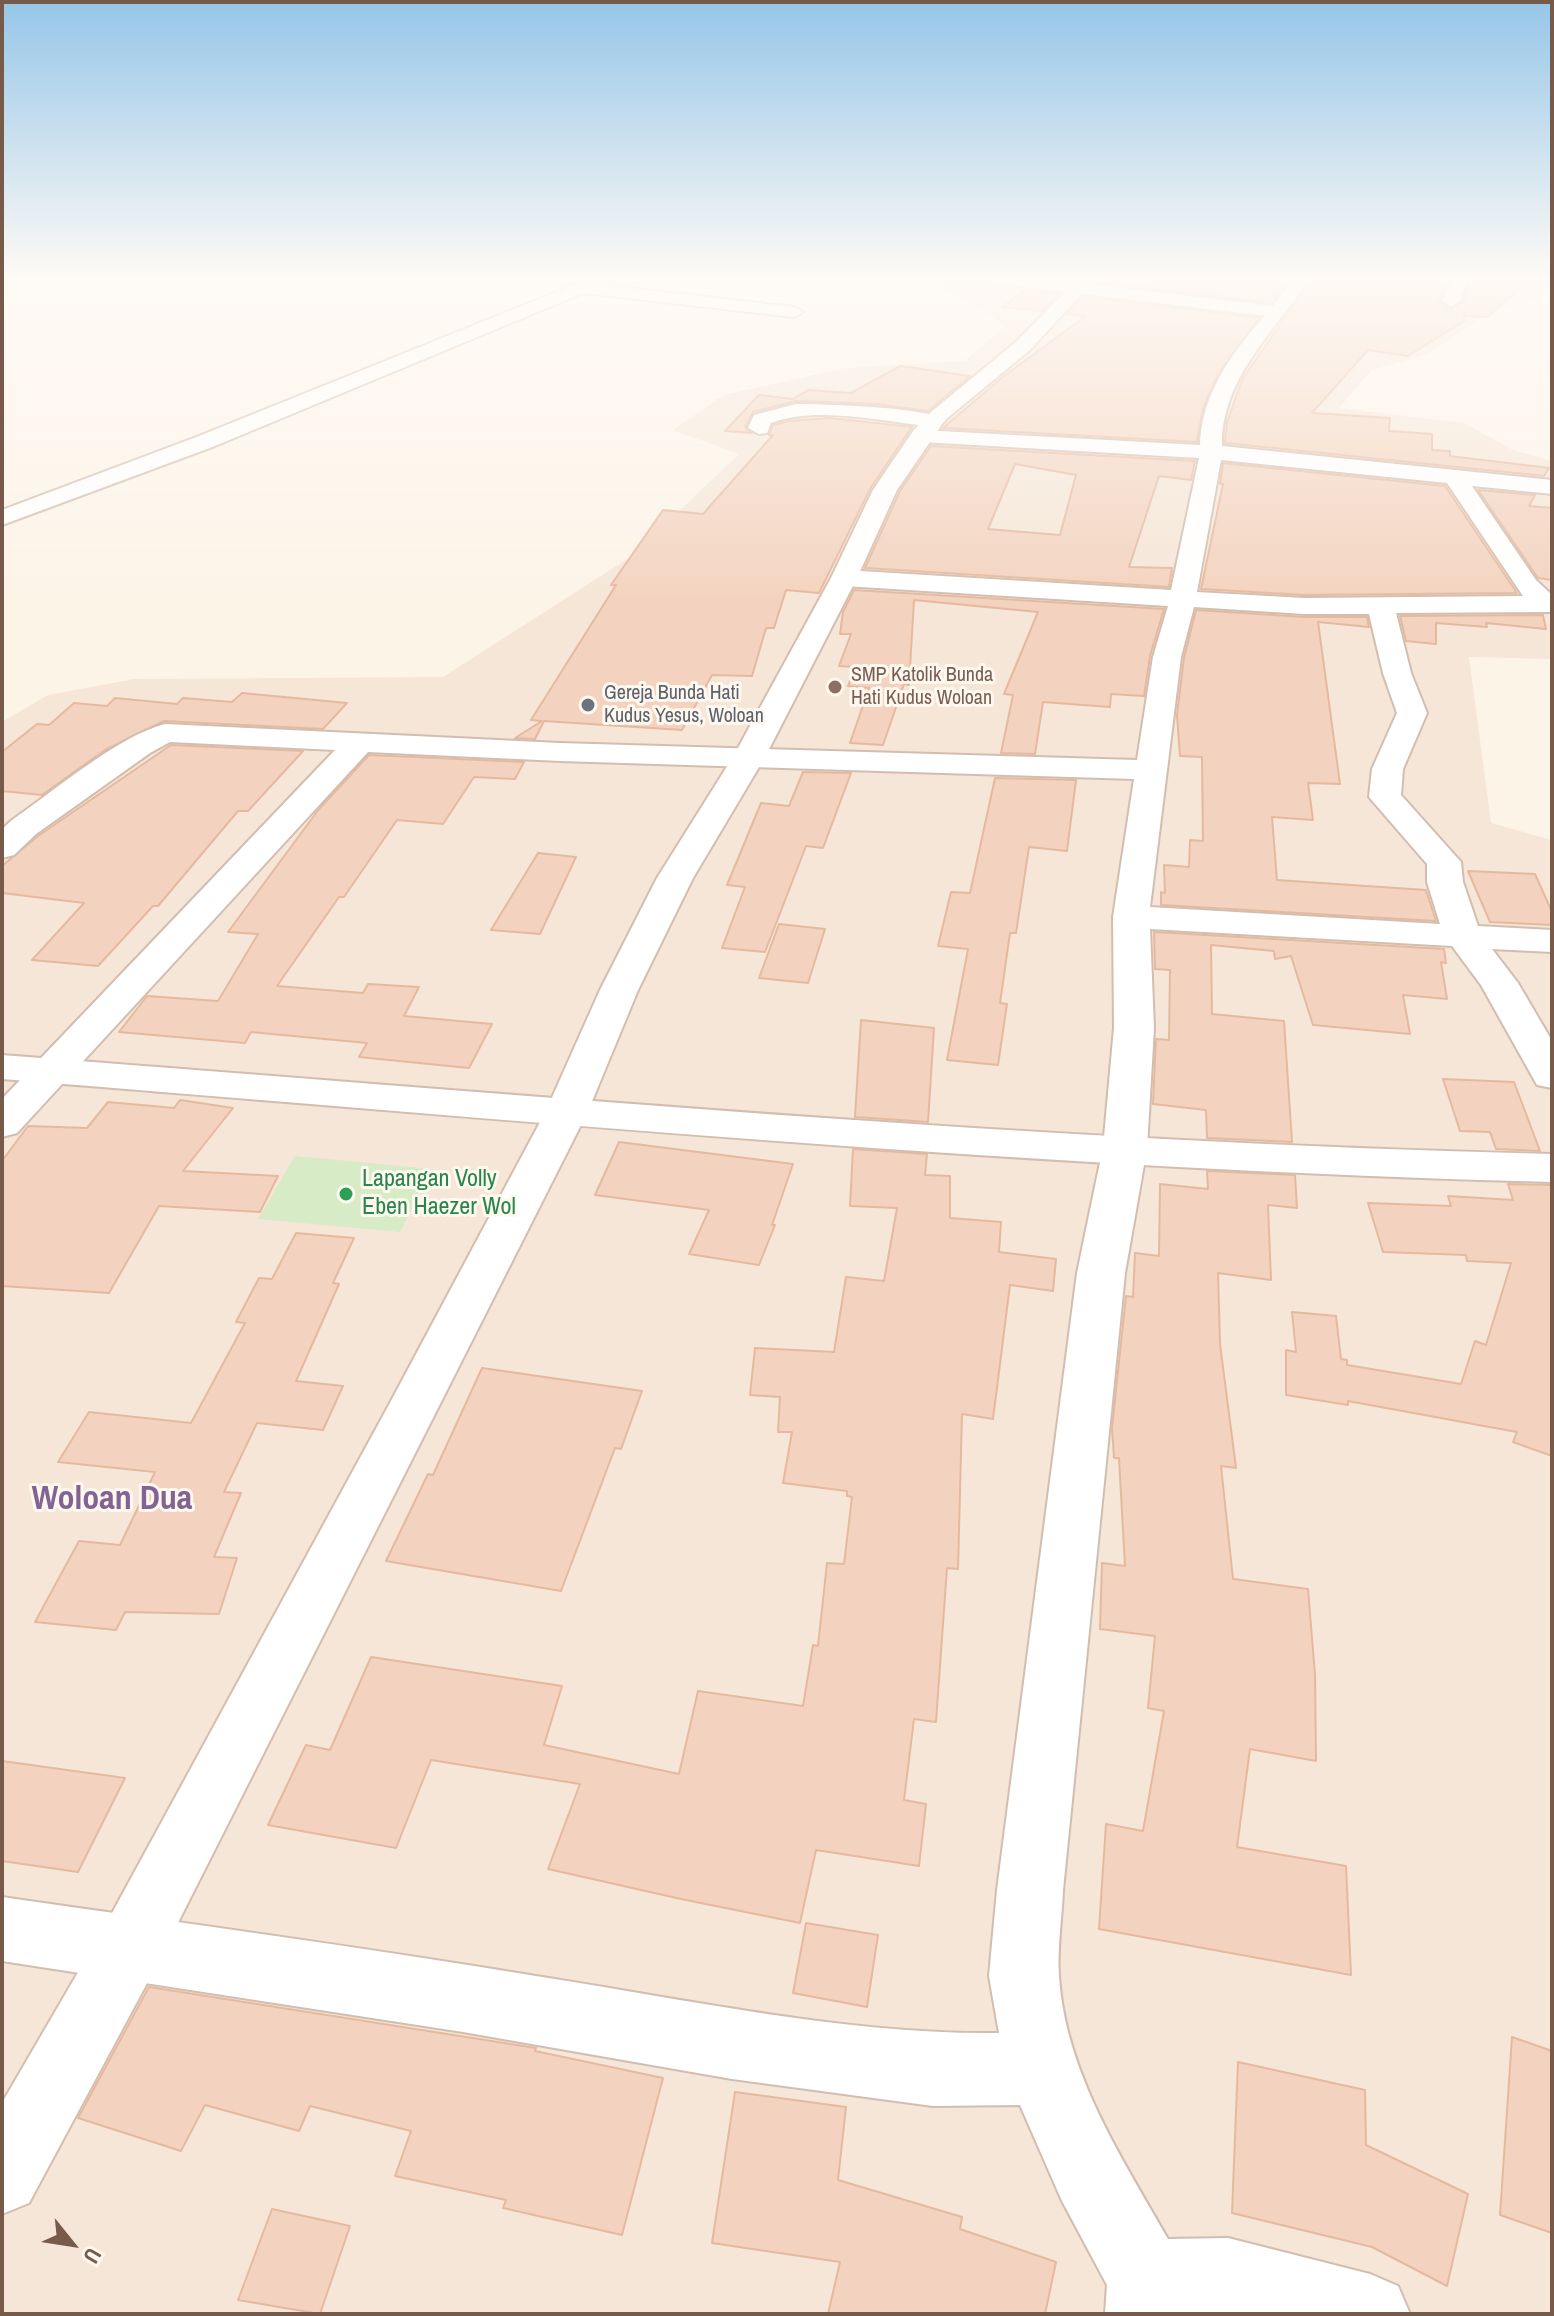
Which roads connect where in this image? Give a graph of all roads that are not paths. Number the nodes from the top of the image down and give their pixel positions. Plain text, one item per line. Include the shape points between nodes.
1 (342, 386) edge
2 (977, 386) edge
3 (1224, 386) edge
4 (759, 428) dead end
5 (927, 429) junction
6 (1211, 452) junction
7 (1454, 476) junction
8 (1552, 487) edge
9 (2, 518) edge
10 (844, 578) junction
11 (1183, 599) junction
12 (1549, 603) edge
13 (1381, 606) junction
14 (360, 742) junction
15 (749, 757) junction
16 (1149, 770) junction
17 (2, 848) edge
18 (1131, 917) junction
19 (1463, 936) junction
20 (1552, 941) edge
21 (2, 1067) edge
22 (52, 1072) junction
23 (1552, 1076) edge
24 (567, 1111) junction
25 (2, 1124) edge
26 (1125, 1148) junction
27 (1552, 1168) edge
28 (2, 1929) edge
29 (129, 1949) junction
30 (1041, 2069) junction
31 (2, 2176) edge
32 (1146, 2297) edge
33 (1370, 2314) edge

1 - 9 street
2 - 5 street
3 - 6 street via 1211,424
4 - 5 street via 761,419 784,411 811,410
5 - 6 street
5 - 10 street via 885,490
6 - 7 street
6 - 11 street
7 - 8 street
7 - 12 street via 1527,585
10 - 11 street
10 - 15 street
11 - 13 street
11 - 16 street via 1167,657
12 - 13 street
13 - 19 street via 1412,713 1383,786 1385,797 1444,862 1445,882
14 - 15 street
14 - 17 street via 165,733 24,827
14 - 22 street
15 - 16 street
15 - 24 street via 675,878
16 - 18 street
18 - 19 street
18 - 26 street via 1134,1028
19 - 20 street
19 - 23 street via 1499,983
21 - 22 street
22 - 24 street
22 - 25 street
24 - 26 street
24 - 29 street
26 - 27 street via 1352,1163
26 - 30 street via 1101,1273 1030,1890 1024,1976
28 - 29 street
29 - 30 street via 902,2066
29 - 31 street
30 - 32 street
32 - 33 street via 1228,2277

